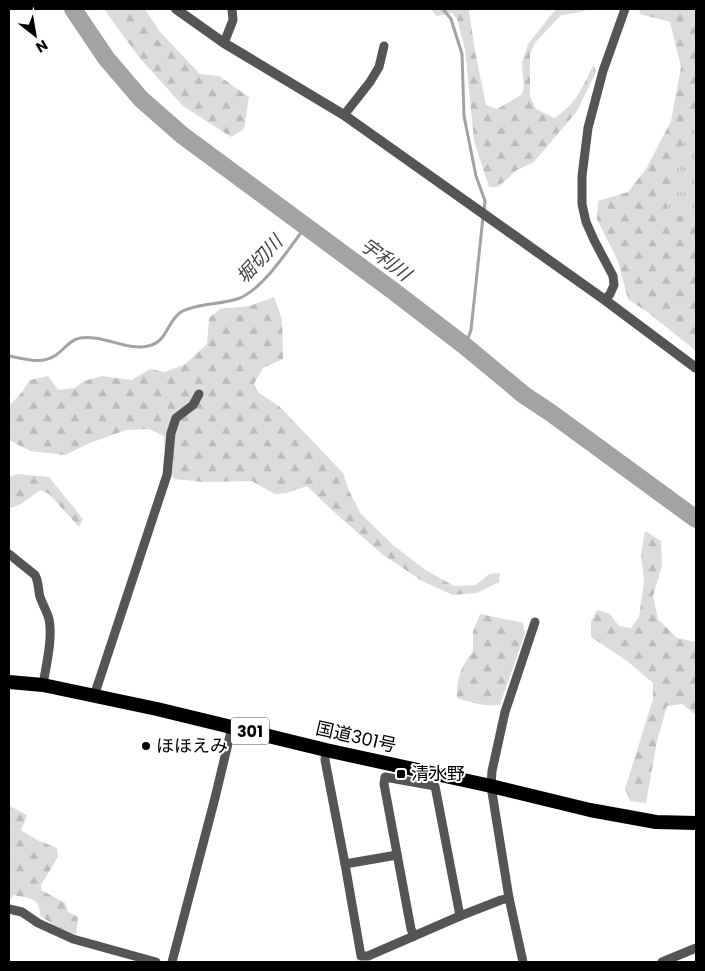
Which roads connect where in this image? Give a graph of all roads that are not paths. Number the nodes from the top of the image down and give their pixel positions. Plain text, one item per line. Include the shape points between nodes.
1 (176, 9) edge
2 (232, 9) edge
3 (625, 9) edge
4 (224, 43) junction
5 (384, 46) dead end
6 (344, 115) junction
7 (605, 300) junction
8 (696, 368) edge
9 (199, 394) dead end
10 (9, 554) edge
11 (534, 622) dead end
12 (9, 682) edge
13 (43, 685) junction
14 (94, 696) junction
15 (232, 727) junction
16 (326, 750) junction
17 (491, 786) junction
18 (696, 824) edge
19 (397, 854) junction
20 (345, 864) junction
21 (510, 898) junction
22 (9, 909) edge
23 (460, 916) junction
24 (414, 936) junction
25 (696, 948) edge
26 (156, 962) edge
27 (172, 962) edge
28 (523, 962) edge
29 (662, 962) edge

1 - 4 street
2 - 4 street via 233,20
3 - 7 street via 603,71 588,128 582,176 586,222 613,276 614,285
4 - 6 street
5 - 6 street via 379,67
6 - 7 street
7 - 8 street
9 - 14 street via 193,405 176,418 171,433 167,475
10 - 13 street via 37,578 49,620
11 - 17 street via 505,712
12 - 13 highway, 国道301号 / 301
13 - 14 highway, 国道301号 / 301
14 - 15 highway, 国道301号 / 301
15 - 16 highway, 国道301号 / 301
15 - 27 street
16 - 17 highway, 国道301号 / 301
16 - 20 street via 325,760
17 - 18 highway, 国道301号 / 301 via 590,810 656,822
17 - 21 street
19 - 20 street
19 - 23 street via 385,777 434,786
19 - 24 street
20 - 24 street via 360,956 368,956
21 - 23 street
21 - 28 street
22 - 26 street via 22,912 73,940
23 - 24 street
25 - 29 street

